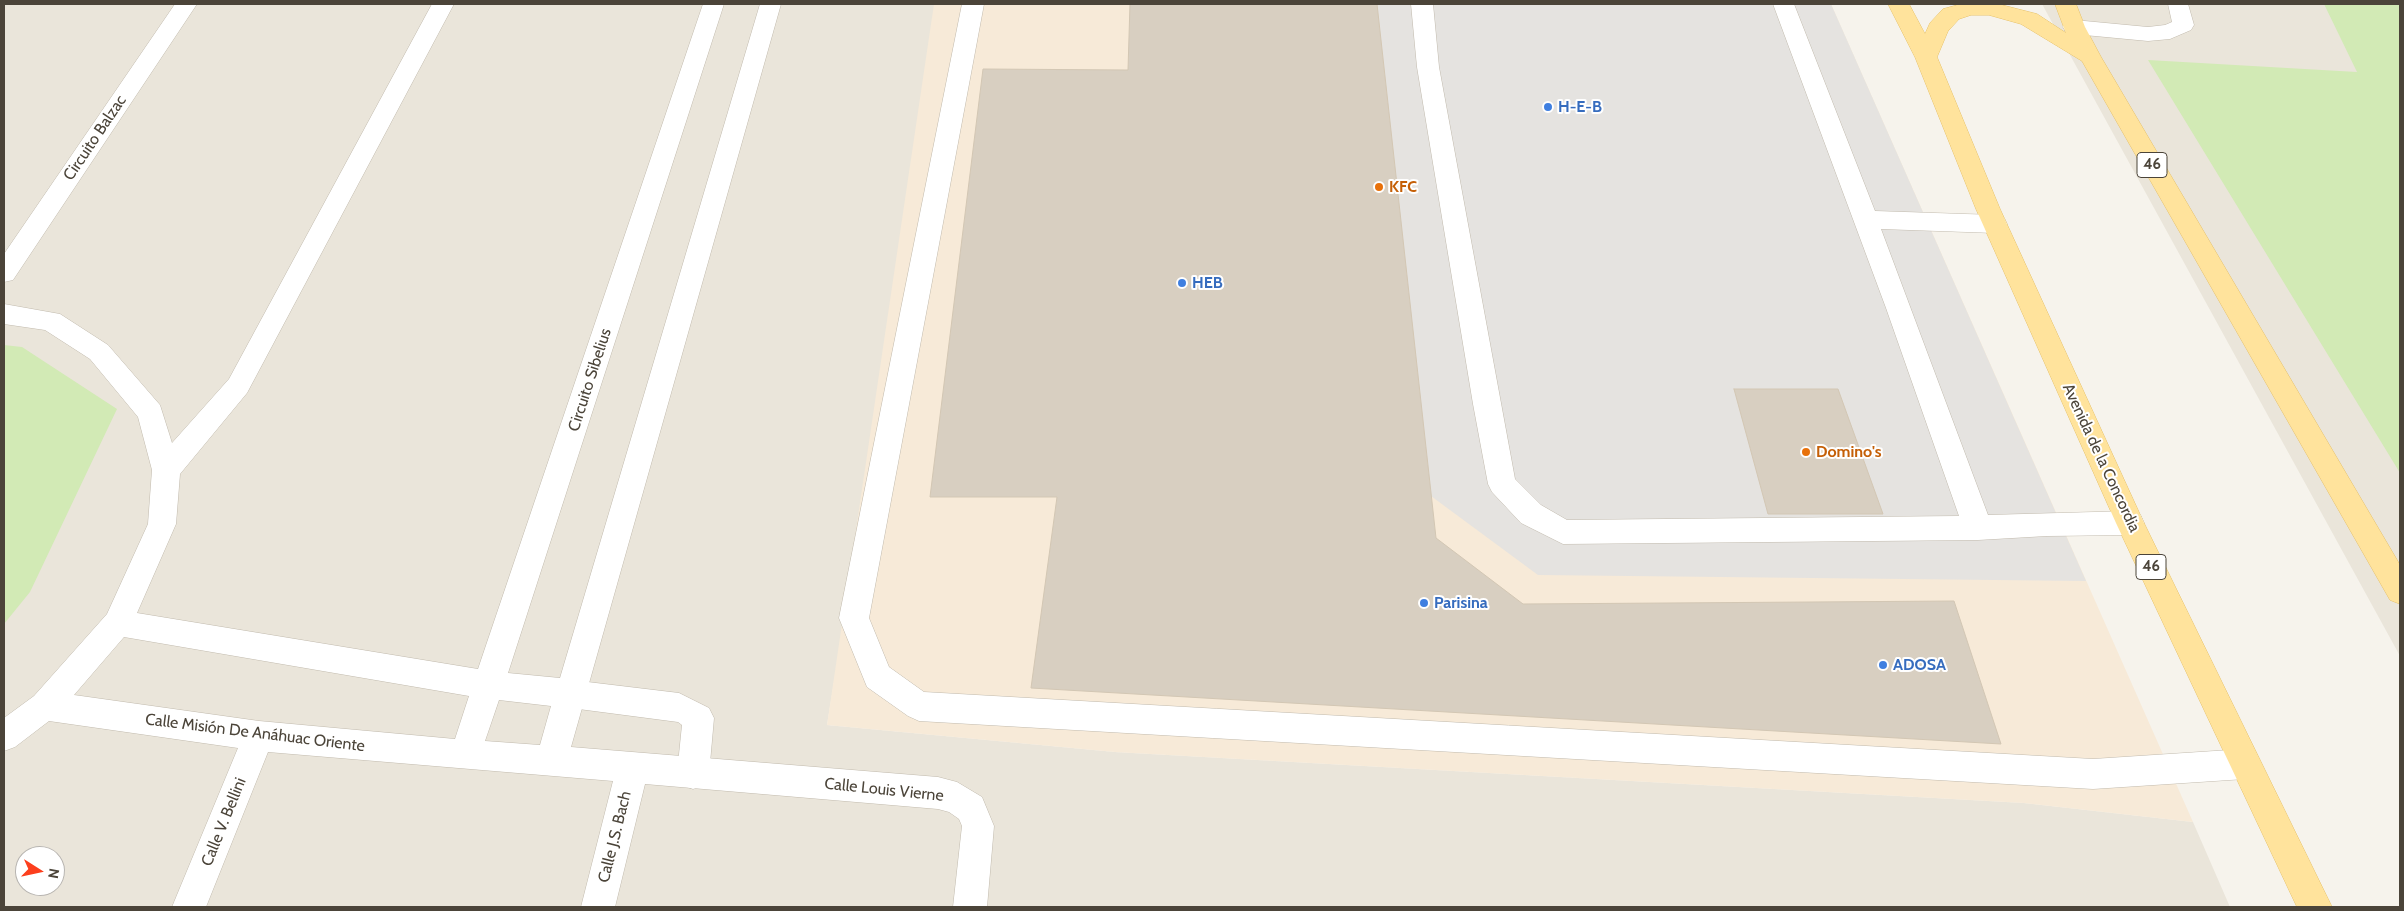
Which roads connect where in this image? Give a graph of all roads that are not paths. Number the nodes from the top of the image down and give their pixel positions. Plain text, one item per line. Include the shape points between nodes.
1 (186, 4) edge
2 (443, 4) edge
3 (714, 4) edge
4 (771, 4) edge
5 (973, 4) edge
6 (1422, 4) edge
7 (1784, 4) edge
8 (1899, 4) edge
9 (2066, 4) edge
10 (2178, 4) edge
11 (2074, 27) junction
12 (1926, 57) junction
13 (2090, 57) junction
14 (1866, 220) junction
15 (1994, 224) junction
16 (4, 272) edge
17 (4, 314) edge
18 (166, 470) junction
19 (2130, 524) junction
20 (1978, 528) junction
21 (2400, 591) edge
22 (118, 623) junction
23 (489, 685) junction
24 (571, 694) junction
25 (45, 706) junction
26 (4, 736) edge
27 (259, 736) junction
28 (464, 755) junction
29 (551, 760) junction
30 (2245, 764) junction
31 (633, 768) junction
32 (693, 774) junction
33 (189, 907) edge
34 (598, 907) edge
35 (970, 907) edge
36 (2315, 907) edge

1 - 16 street, Circuito Balzac
2 - 18 street via 238,386
3 - 23 street, Circuito Sibelius
4 - 24 street
5 - 30 street via 854,618 878,676 919,706 2093,774
6 - 20 street via 1428,67 1502,484 1531,514 1563,532
7 - 14 street
8 - 12 main road, Avenida de la Concordia / 46
9 - 11 main road, 46
10 - 11 street via 2183,25 2170,32 2148,34
11 - 13 main road, 46
12 - 13 main road via 1938,28 1951,14 1970,8 1989,8 2029,19
12 - 15 main road, Avenida de la Concordia / 46
13 - 21 main road, 46
14 - 15 street
14 - 20 street
15 - 19 main road, Avenida de la Concordia / 46
17 - 18 street via 51,321 99,352 150,413
18 - 22 street via 162,524
19 - 20 street
19 - 30 main road, Avenida de la Concordia / 46
22 - 23 street
22 - 25 street
23 - 24 street
23 - 28 street, Circuito Sibelius
24 - 29 street
24 - 32 street via 689,712 698,718
25 - 26 street
25 - 27 street, Calle Misión De Anáhuac Oriente
27 - 28 street, Calle Misión De Anáhuac Oriente
27 - 33 street, Calle V. Bellini
28 - 29 street, Calle Louis Vierne
29 - 31 street, Calle Louis Vierne
30 - 36 main road, Avenida de la Concordia / 46
31 - 32 street, Calle Louis Vierne
31 - 34 street, Calle J.S. Bach
32 - 35 street, Calle Louis Vierne via 958,798 971,808 978,826

